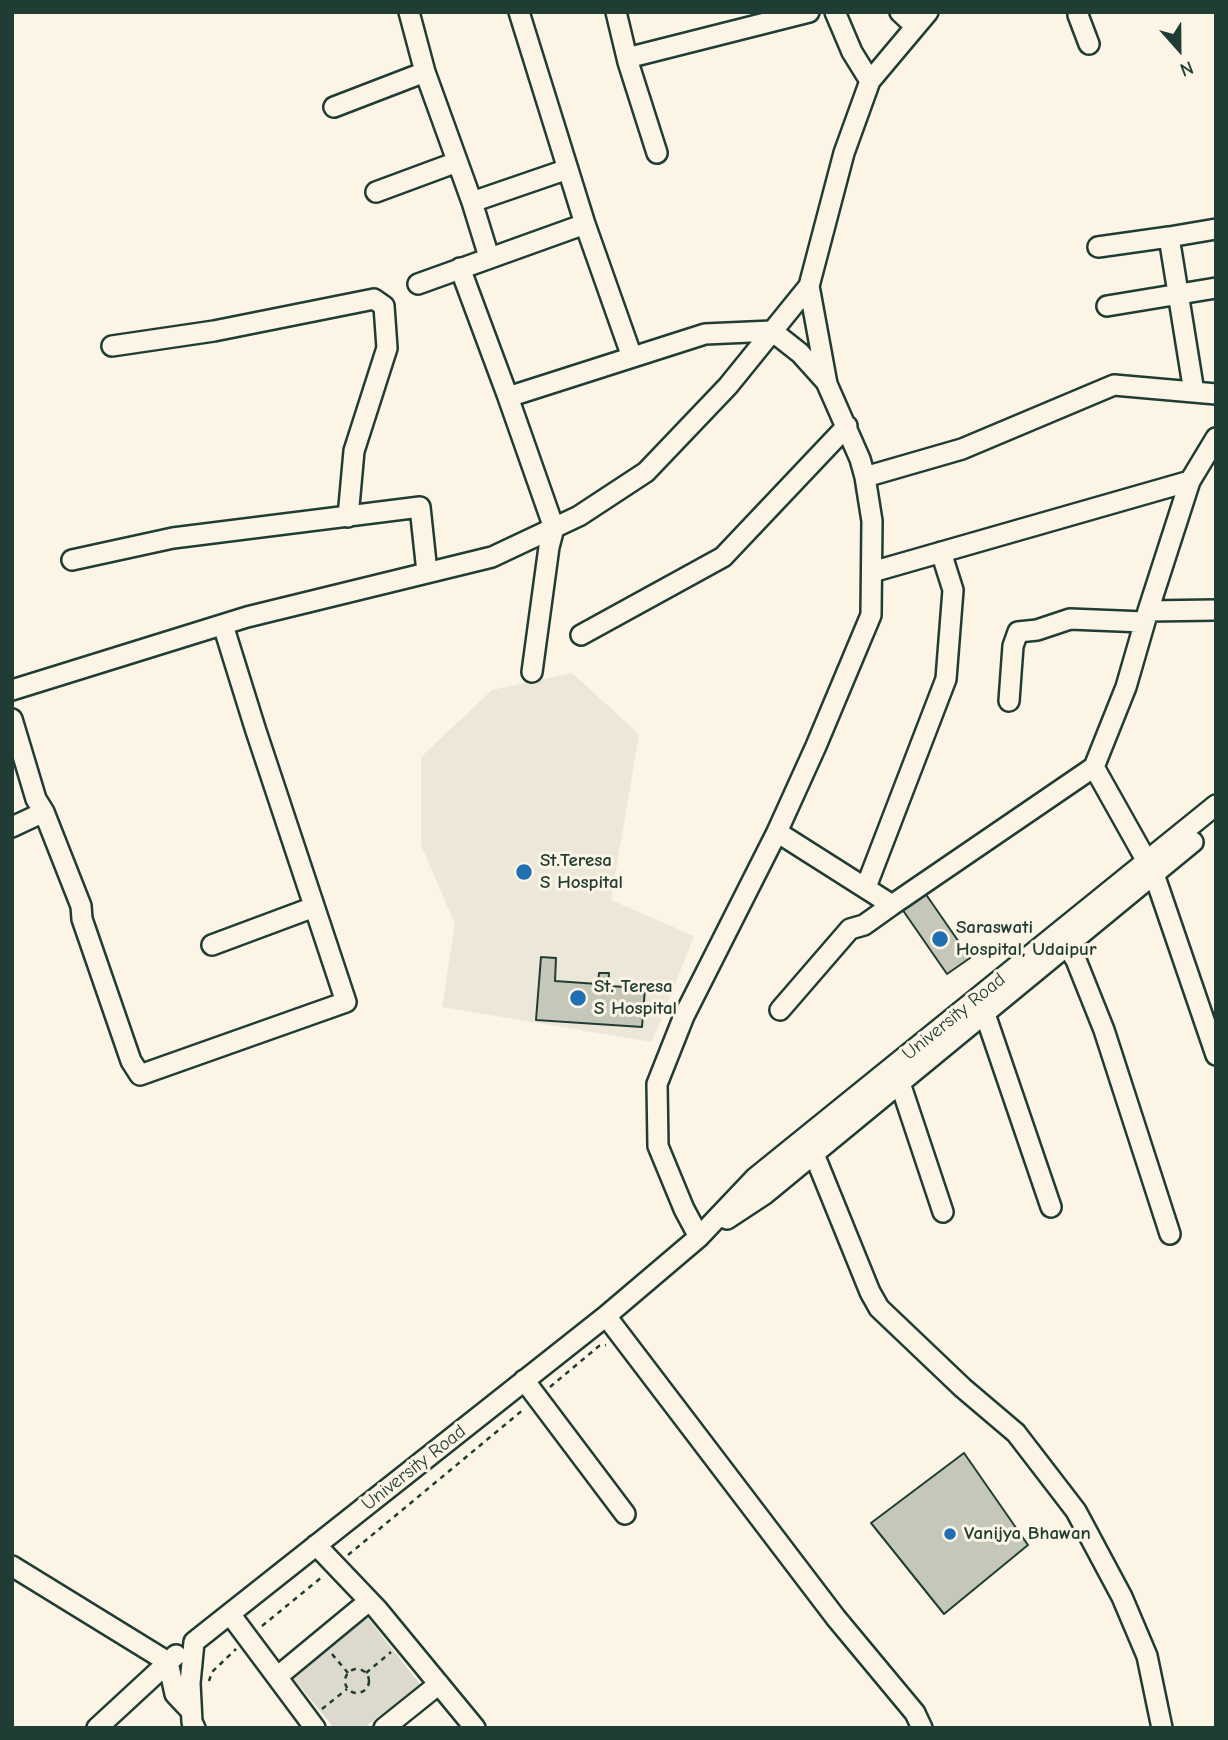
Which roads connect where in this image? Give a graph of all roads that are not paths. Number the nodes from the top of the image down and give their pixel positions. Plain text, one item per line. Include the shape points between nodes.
1 (409, 12) edge
2 (519, 12) edge
3 (616, 12) edge
4 (809, 12) edge
5 (835, 12) edge
6 (900, 12) edge
7 (1079, 12) edge
8 (922, 19) edge
9 (1088, 44) dead end
10 (627, 58) junction
11 (425, 72) junction
12 (870, 80) junction
13 (334, 107) dead end
14 (657, 153) dead end
15 (457, 162) junction
16 (568, 169) junction
17 (376, 192) dead end
18 (472, 202) junction
19 (585, 224) junction
20 (1216, 229) edge
21 (1169, 237) junction
22 (1098, 247) dead end
23 (489, 257) junction
24 (460, 268) junction
25 (418, 284) dead end
26 (809, 286) junction
27 (1216, 288) edge
28 (1178, 294) junction
29 (1107, 306) dead end
30 (772, 331) junction
31 (112, 346) dead end
32 (632, 357) junction
33 (827, 384) junction
34 (1194, 393) junction
35 (1216, 394) edge
36 (508, 397) junction
37 (847, 426) junction
38 (1216, 438) edge
39 (865, 477) junction
40 (1190, 481) junction
41 (348, 517) junction
42 (554, 528) junction
43 (941, 552) junction
44 (72, 560) dead end
45 (427, 572) junction
46 (872, 572) junction
47 (1216, 610) edge
48 (1146, 616) junction
49 (223, 625) junction
50 (581, 635) dead end
51 (532, 672) dead end
52 (12, 690) edge
53 (1009, 701) dead end
54 (12, 719) edge
55 (1094, 767) junction
56 (1216, 805) edge
57 (44, 813) junction
58 (1216, 822) edge
59 (12, 827) edge
60 (777, 832) junction
61 (1151, 867) junction
62 (866, 887) junction
63 (892, 905) junction
64 (314, 907) junction
65 (212, 945) dead end
66 (1067, 945) junction
67 (780, 1010) dead end
68 (985, 1014) junction
69 (1216, 1055) edge
70 (900, 1083) junction
71 (808, 1147) junction
72 (1051, 1207) dead end
73 (943, 1212) dead end
74 (1170, 1234) dead end
75 (699, 1237) junction
76 (870, 1292) junction
77 (606, 1316) junction
78 (524, 1380) junction
79 (625, 1514) dead end
80 (316, 1545) junction
81 (12, 1566) edge
82 (369, 1601) junction
83 (230, 1614) junction
84 (194, 1642) junction
85 (167, 1662) junction
86 (277, 1677) junction
87 (439, 1684) junction
88 (193, 1719) edge
89 (312, 1724) edge
90 (97, 1728) edge
91 (384, 1728) edge
92 (475, 1728) edge
93 (922, 1728) edge
94 (1162, 1728) edge
95 (1175, 1728) edge

1 - 11 street
2 - 16 street
3 - 10 street
4 - 10 street
5 - 12 street
6 - 8 street
7 - 9 street
8 - 12 street
10 - 14 street
11 - 13 street
11 - 15 street
12 - 26 street via 844,153
15 - 17 street
15 - 18 street
16 - 18 street
16 - 19 street
18 - 23 street
19 - 23 street
19 - 32 street
20 - 21 street
21 - 22 street
21 - 28 street
23 - 24 street
24 - 25 street
24 - 36 street
26 - 30 street
26 - 33 street
27 - 28 street
28 - 29 street
28 - 34 street
30 - 32 street via 705,334
30 - 33 street via 800,352
30 - 42 street via 728,386 646,472
31 - 41 street via 374,299 384,306 387,348 354,451
32 - 36 street
33 - 37 street
34 - 35 street
34 - 39 street via 1114,385 962,449
36 - 42 street
37 - 39 street
37 - 50 street via 723,557
38 - 40 street
39 - 46 street via 872,521
40 - 43 street
40 - 48 street
41 - 44 street via 173,538
41 - 45 street via 420,507
42 - 45 street via 492,557
42 - 51 street
43 - 46 street
43 - 62 street via 953,590 946,679
45 - 49 street
46 - 60 street via 871,615
47 - 48 street
48 - 53 street via 1070,619 1018,632
48 - 55 street via 1126,687
49 - 52 street
49 - 64 street
54 - 57 street
55 - 61 street
55 - 63 street
56 - 61 street, University Road
57 - 59 street
57 - 64 street via 139,1075 346,1002
58 - 61 street, University Road
60 - 62 street
60 - 75 street via 684,1016 657,1084 658,1146
61 - 66 street, University Road
61 - 69 street
61 - 71 street, University Road
62 - 63 street
63 - 67 street via 850,929
64 - 65 street
66 - 68 street, University Road
66 - 74 street via 1104,1030
68 - 70 street, University Road
68 - 72 street
70 - 71 street, University Road
70 - 73 street
71 - 75 street, University Road via 755,1178
71 - 76 street
75 - 77 street, University Road
76 - 94 street via 879,1308 1016,1433 1076,1511 1147,1656
76 - 95 street via 1020,1423 1086,1508 1133,1590 1160,1661
77 - 78 street, University Road
77 - 93 street via 836,1618 915,1713
78 - 79 street
78 - 80 street, University Road
80 - 82 street
80 - 83 street, University Road
81 - 85 street
82 - 86 street
82 - 87 street
83 - 84 street, University Road
83 - 86 street
84 - 85 street, University Road
84 - 88 street
85 - 88 street via 175,1694
85 - 90 street, University Road
86 - 89 street
87 - 91 street
87 - 92 street

